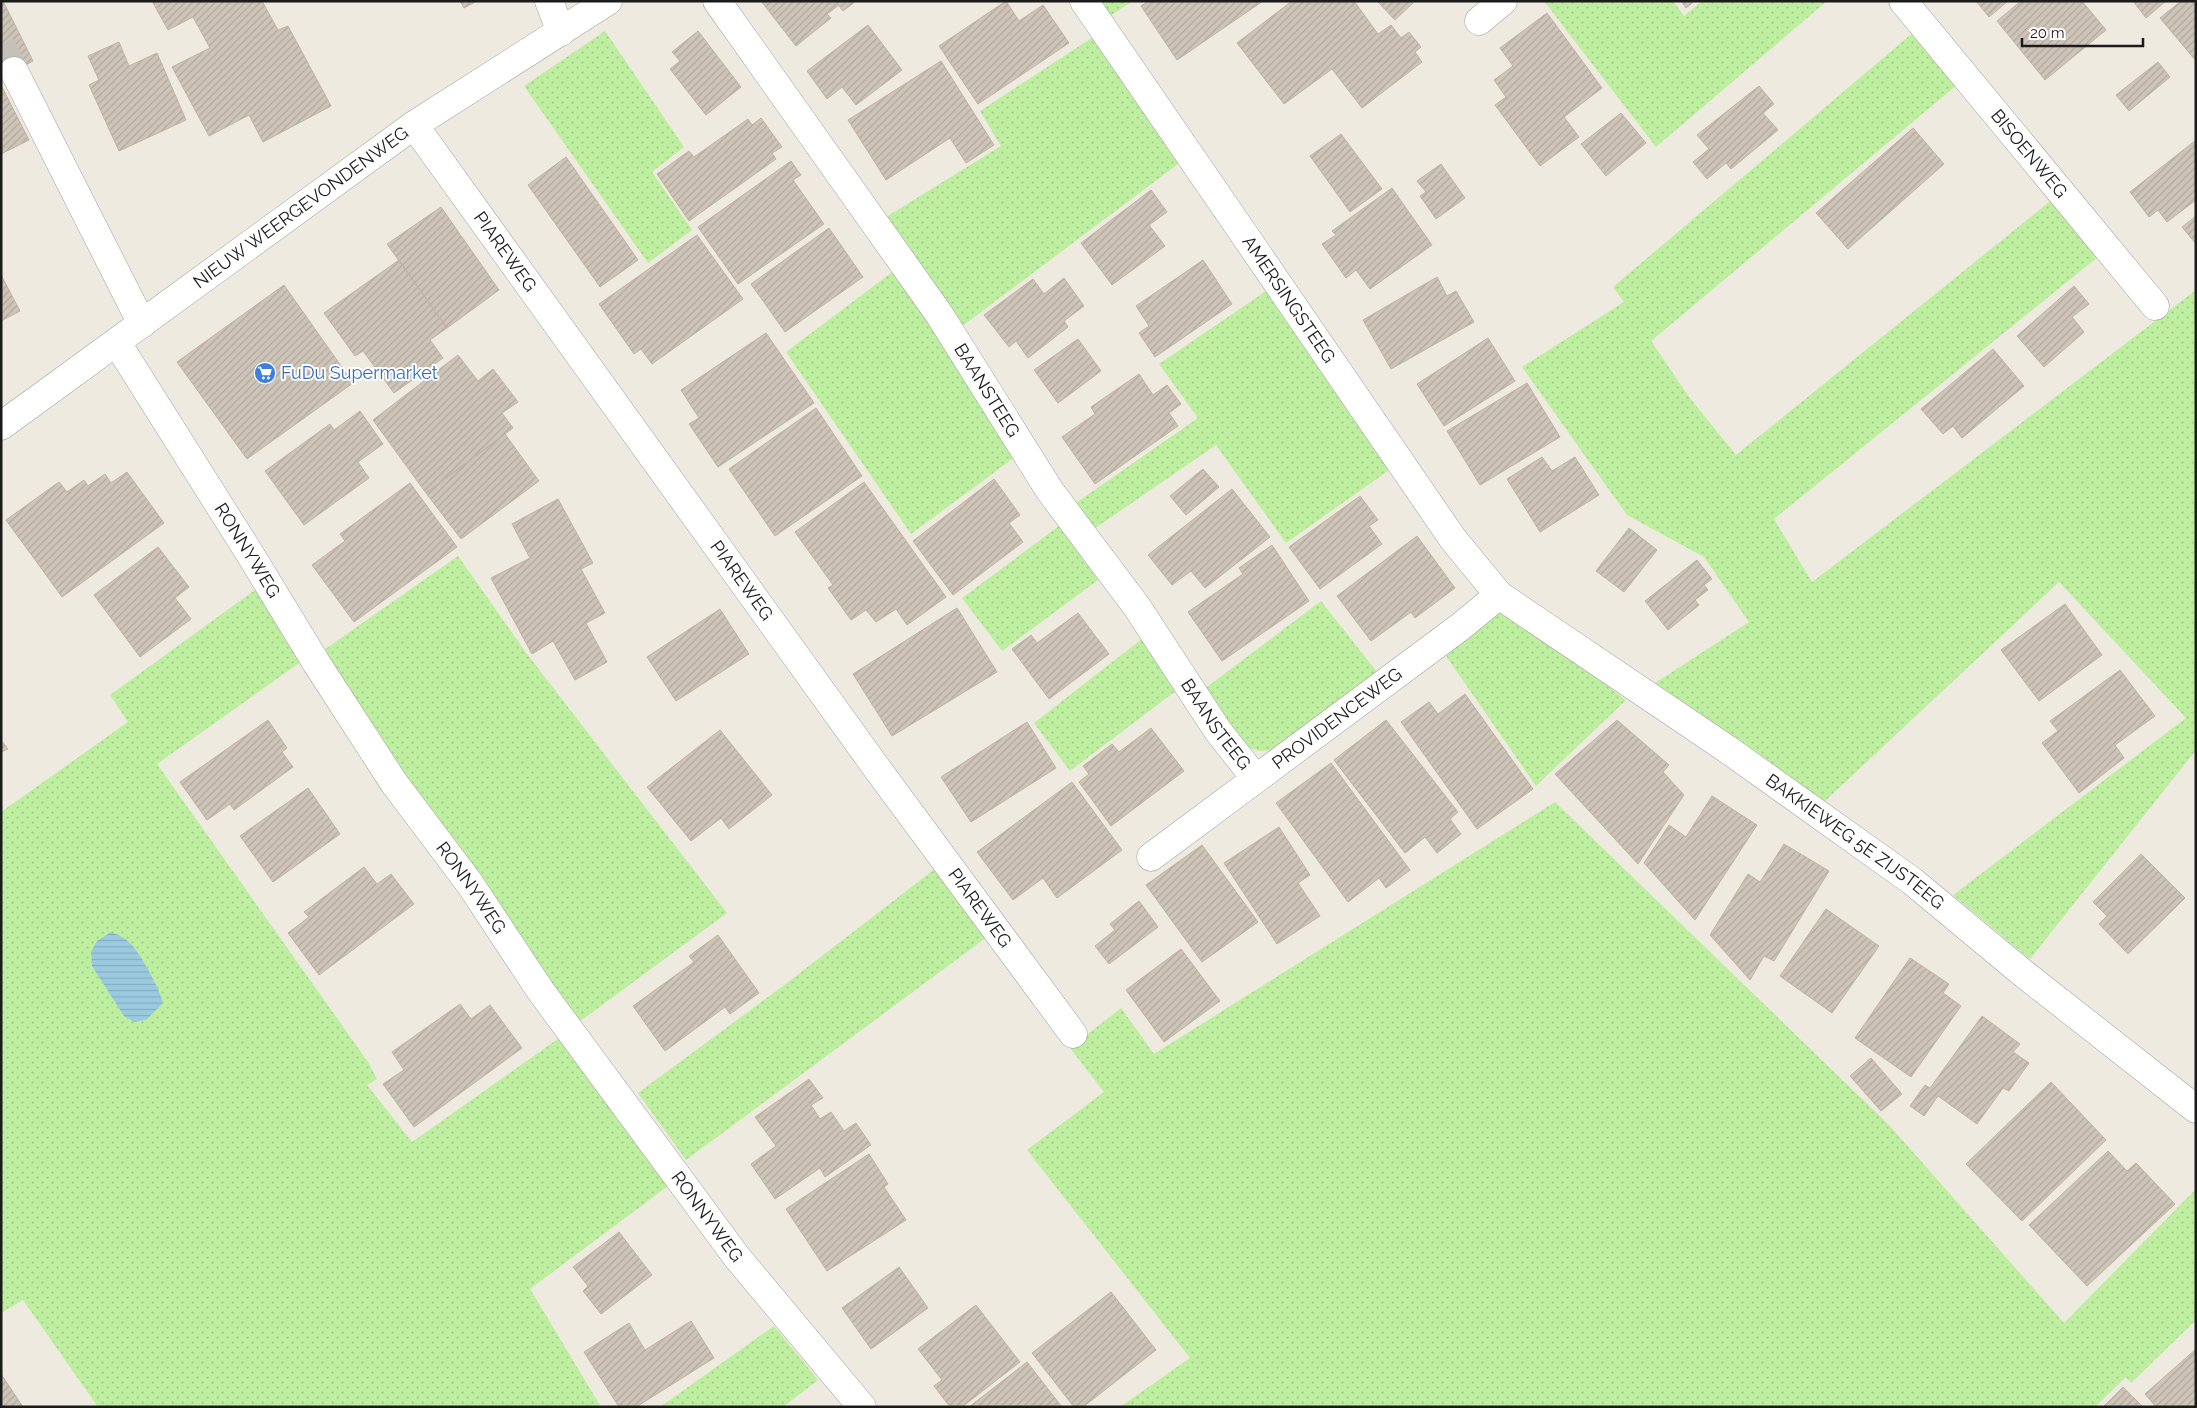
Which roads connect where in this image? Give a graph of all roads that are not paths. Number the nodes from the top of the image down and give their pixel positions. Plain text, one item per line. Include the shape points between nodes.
1 (549, 1) edge
2 (608, 1) edge
3 (717, 1) edge
4 (1084, 1) edge
5 (1503, 1) edge
6 (1903, 1) edge
7 (1479, 21) dead end
8 (561, 32) junction
9 (14, 71) tunnel mouth
10 (414, 125) junction
11 (2155, 306) dead end
12 (142, 324) junction
13 (117, 343) junction
14 (1, 426) edge
15 (1499, 595) junction
16 (1256, 779) junction
17 (1150, 857) dead end
18 (1073, 1034) dead end
19 (2196, 1109) edge
20 (862, 1407) edge

1 - 8 street
2 - 8 street, NIEUW WEERGEVONDENWEG
3 - 16 street, BAANSTEEG via 939,314 1050,491 1137,607 1218,731
4 - 15 street, AMERSINGSTEEG via 1453,539
5 - 7 street
6 - 11 street, BISOENWEG
8 - 10 street, NIEUW WEERGEVONDENWEG
9 - 12 street
10 - 12 street, NIEUW WEERGEVONDENWEG
10 - 18 street, PIAREWEG via 873,763
12 - 13 street, NIEUW WEERGEVONDENWEG
13 - 14 street, NIEUW WEERGEVONDENWEG
13 - 20 street, RONNYWEG via 316,664 394,783 470,884 540,990 736,1256
15 - 16 street, PROVIDENCEWEG
15 - 19 street, BAKKIEWEG 5E ZIJSTEEG via 1727,749 1912,881
16 - 17 street, PROVIDENCEWEG

